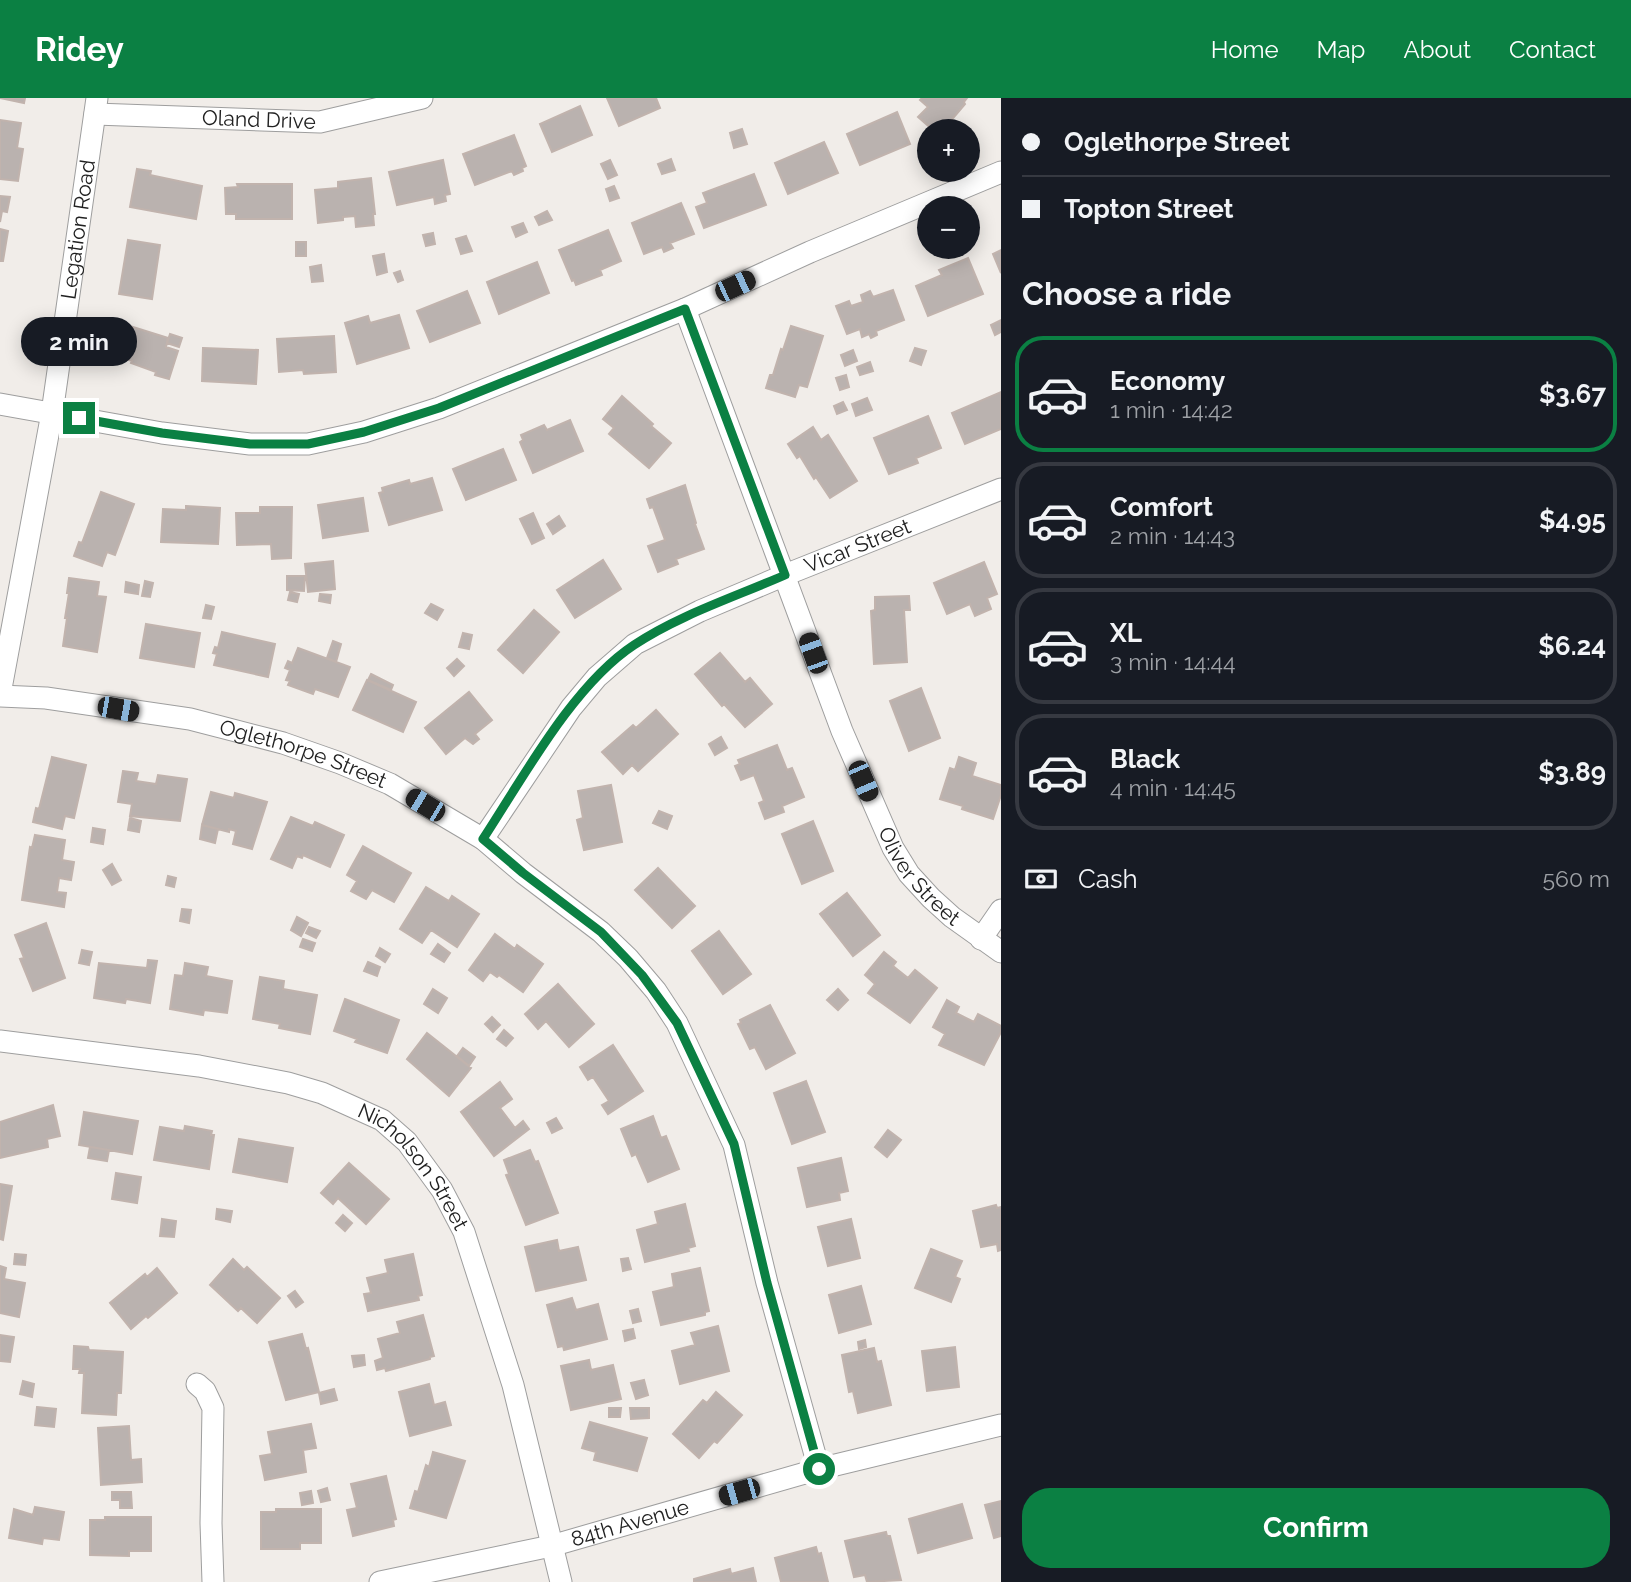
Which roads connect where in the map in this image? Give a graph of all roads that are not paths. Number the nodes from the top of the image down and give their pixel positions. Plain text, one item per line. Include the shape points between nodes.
1 (422, 98) edge
2 (96, 106) edge
3 (1001, 172) edge
4 (685, 309) junction
5 (0, 404) edge
6 (52, 413) junction
7 (1001, 489) edge
8 (785, 575) junction
9 (0, 695) edge
10 (483, 839) junction
11 (1001, 910) edge
12 (981, 939) junction
13 (1001, 951) edge
14 (0, 1041) edge
15 (197, 1384) dead end
16 (1001, 1426) edge
17 (819, 1469) junction
18 (551, 1546) junction
19 (213, 1582) edge
20 (380, 1582) edge
21 (561, 1582) edge

1 - 2 street, Oland Drive via 320,122
2 - 6 street, Legation Road
3 - 4 street
4 - 6 street via 439,408 308,444 162,433
4 - 8 street, Oliver Street
5 - 6 street
6 - 9 street, Legation Road
7 - 8 street, Vicar Street
8 - 10 street, Vicar Street via 700,611 618,657 570,708
8 - 12 street, Oliver Street via 842,731 892,848 931,898
9 - 10 street, Oglethorpe Street via 190,719 283,743 390,784
10 - 17 street, Oglethorpe Street via 601,932 642,975 677,1023 734,1144
11 - 12 street
12 - 13 street, Oliver Street
14 - 18 street, Nicholson Street via 199,1066 288,1083 382,1120 407,1142 442,1190 464,1232 513,1385
15 - 19 street via 213,1408
16 - 17 street, 84th Avenue
17 - 18 street, 84th Avenue
18 - 20 street, 84th Avenue
18 - 21 street, Nicholson Street

